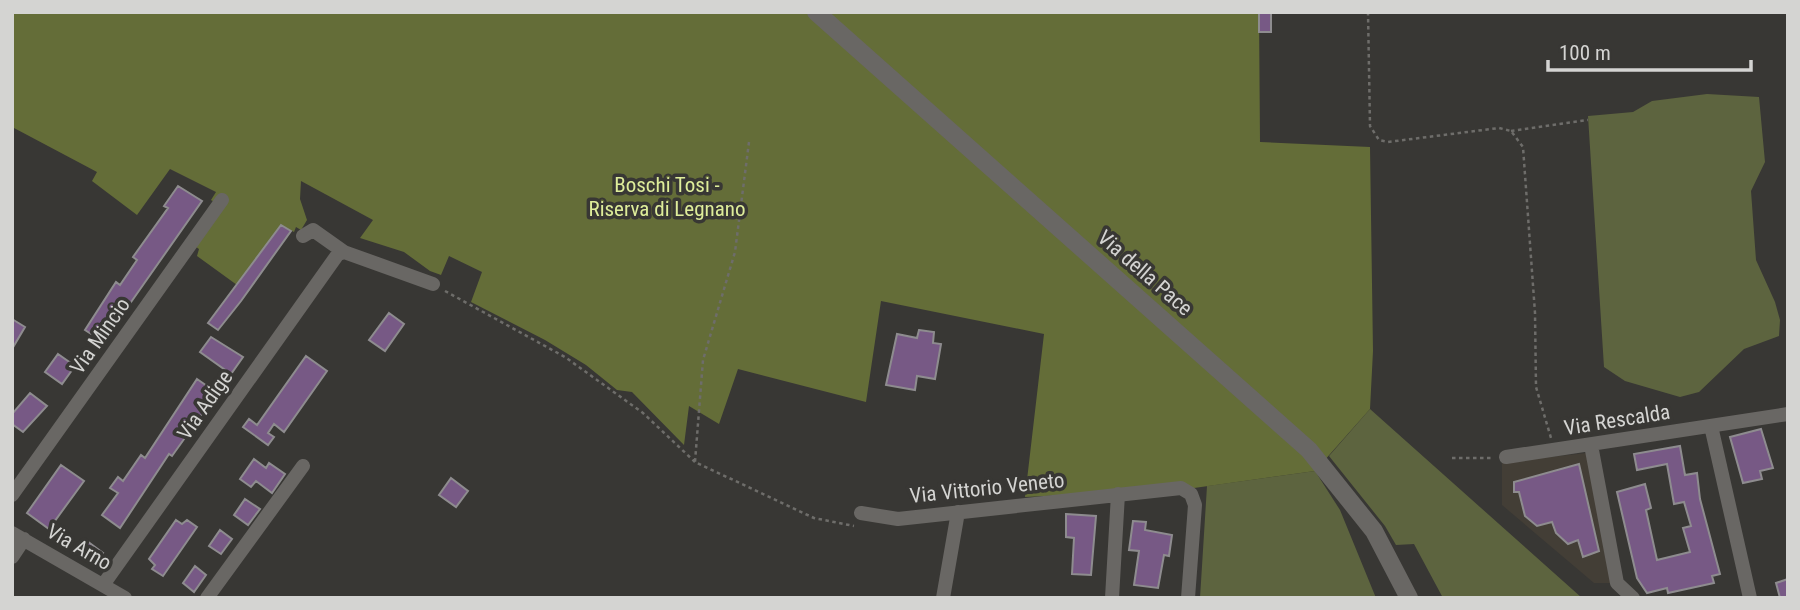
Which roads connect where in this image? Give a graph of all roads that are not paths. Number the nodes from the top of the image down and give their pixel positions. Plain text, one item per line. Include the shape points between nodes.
1 (816, 12) edge
2 (222, 200) dead end
3 (303, 236) dead end
4 (344, 252) junction
5 (433, 284) road end
6 (1788, 414) edge
7 (1711, 426) junction
8 (1591, 445) junction
9 (1506, 457) road end
10 (303, 466) dead end
11 (1118, 494) junction
12 (12, 495) edge
13 (958, 512) junction
14 (861, 519) road end
15 (18, 536) edge
16 (12, 557) edge
17 (103, 585) junction
18 (125, 598) edge
19 (207, 598) edge
20 (943, 598) edge
21 (1112, 598) edge
22 (1188, 598) edge
23 (1409, 598) edge
24 (1633, 598) edge
25 (1750, 598) edge

1 - 23 main road, Via della Pace via 1309,450 1374,531
2 - 12 street, Via Mincio
3 - 4 street via 313,230
4 - 5 street
4 - 17 street, Via Adige via 338,254
6 - 7 street, Via Rescalda
7 - 8 street, Via Rescalda
7 - 25 street
8 - 9 street, Via Rescalda
8 - 24 street via 1617,583
10 - 19 street
11 - 13 street, Via Vittorio Veneto
11 - 21 street
11 - 22 street, Via Vittorio Veneto via 1175,488 1191,495 1195,505
13 - 14 street, Via Vittorio Veneto
13 - 20 street
15 - 16 street
15 - 17 street, Via Arno
17 - 18 street, Via Arno

